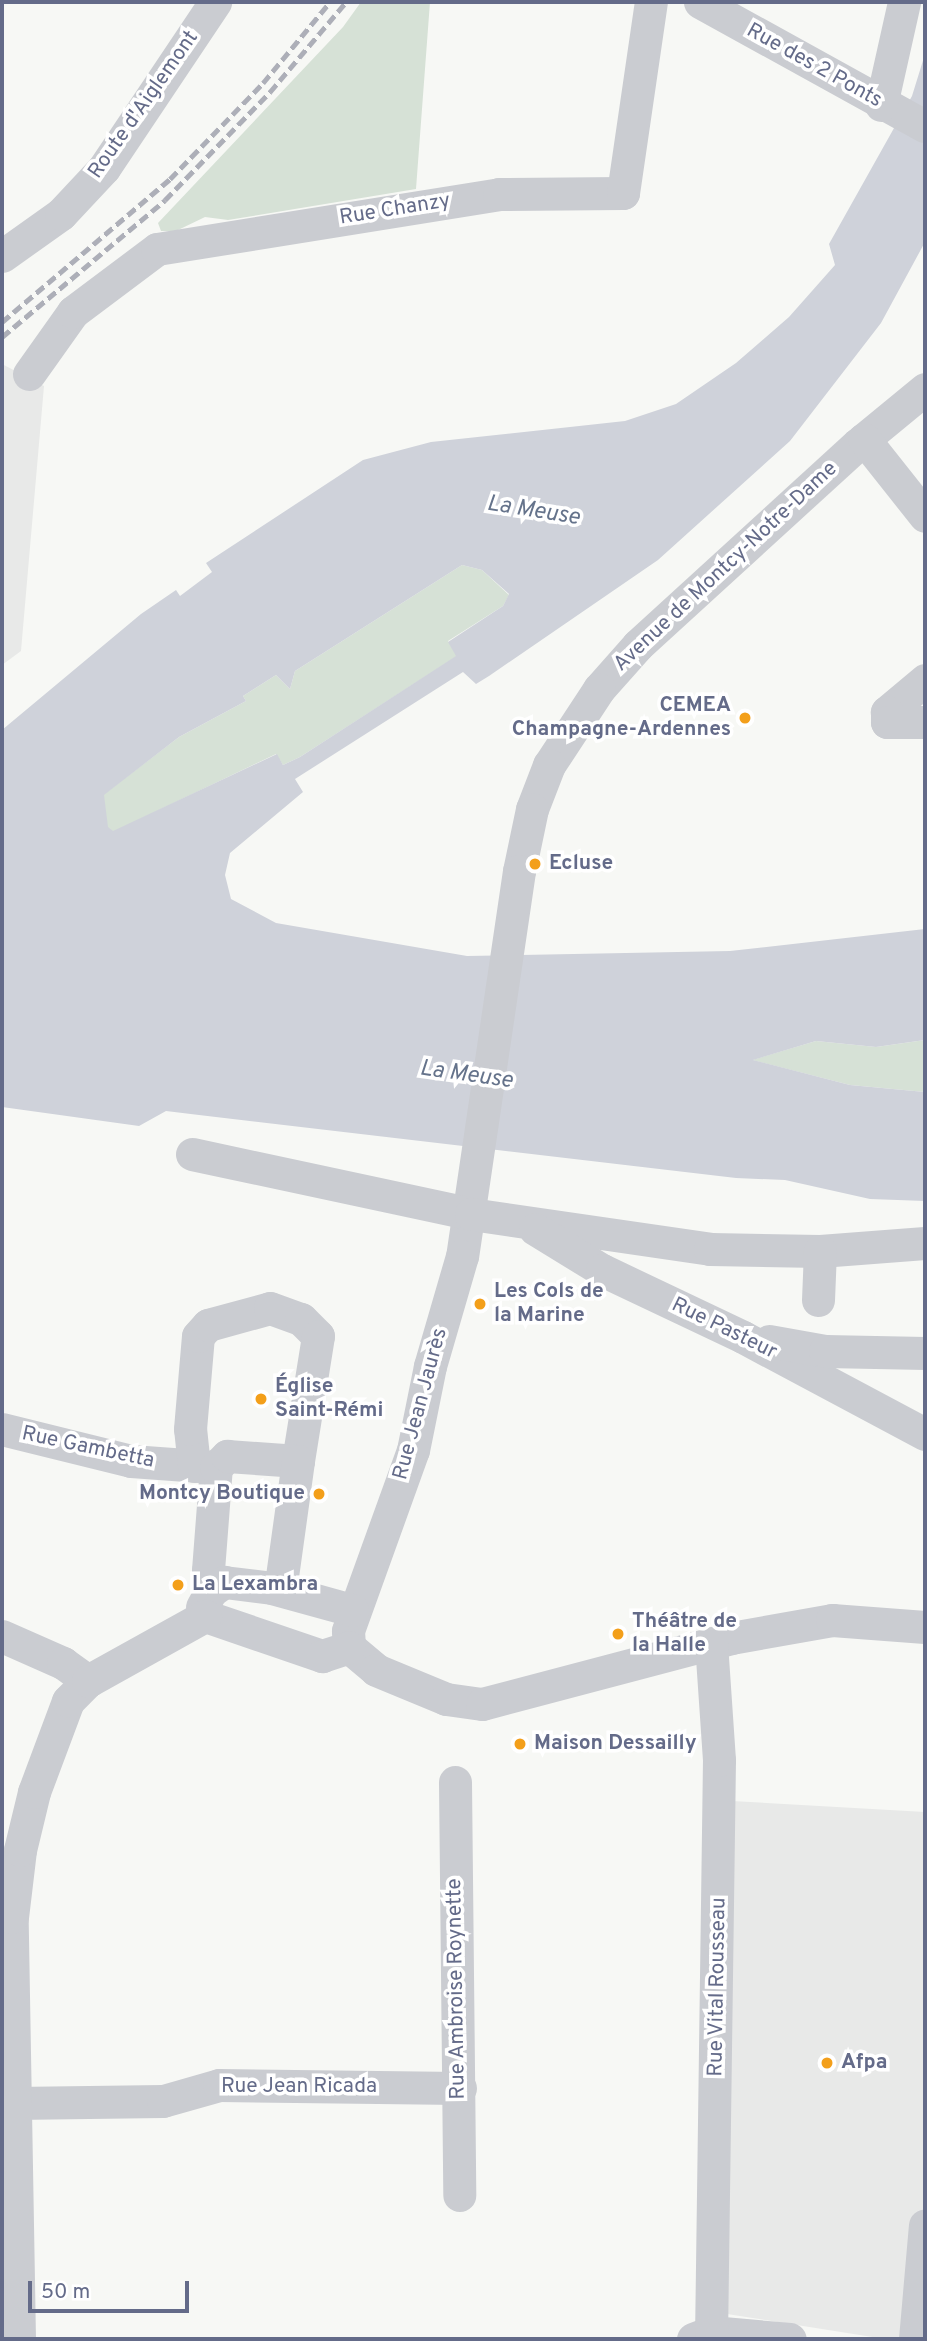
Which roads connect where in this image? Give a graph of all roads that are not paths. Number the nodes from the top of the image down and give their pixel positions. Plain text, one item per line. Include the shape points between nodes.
1 (215, 2) edge
2 (651, 2) edge
3 (701, 2) edge
4 (904, 2) edge
5 (886, 107) junction
6 (925, 126) edge
7 (2, 256) edge
8 (29, 374) dead end
9 (925, 390) edge
10 (864, 439) junction
11 (925, 516) edge
12 (925, 680) edge
13 (925, 722) edge
14 (510, 927) joint
15 (192, 1154) dead end
16 (473, 1201) junction
17 (524, 1222) junction
18 (925, 1243) edge
19 (820, 1251) junction
20 (818, 1300) dead end
21 (743, 1337) junction
22 (925, 1353) edge
23 (2, 1429) edge
24 (925, 1434) edge
25 (298, 1461) junction
26 (205, 1467) junction
27 (280, 1590) junction
28 (208, 1604) junction
29 (925, 1627) edge
30 (350, 1630) junction
31 (2, 1636) edge
32 (711, 1643) junction
33 (88, 1681) junction
34 (455, 1782) dead end
35 (460, 2088) junction
36 (14, 2103) junction
37 (8, 2145) edge
38 (460, 2195) dead end
39 (925, 2225) edge
40 (705, 2337) edge
41 (19, 2339) edge
42 (790, 2339) edge
43 (915, 2339) edge

1 - 7 street, Route d'Aiglemont via 104,168 61,214
2 - 8 street, Rue Chanzy via 623,193 499,194 157,249 73,312
3 - 5 street, Rue des 2 Ponts
4 - 5 street
5 - 6 street, Rue des 2 Ponts
9 - 10 street, Avenue de Montcy-Notre-Dame
10 - 11 street
10 - 14 street, Avenue de Montcy-Notre-Dame via 673,612 599,689 549,765 532,809
12 - 13 street via 887,712 887,722
14 - 16 street, Rue Jean Jaurès
15 - 16 street
16 - 17 street
16 - 30 street, Rue Jean Jaurès via 430,1366 414,1451
17 - 19 street via 710,1250
17 - 21 street, Rue Pasteur via 602,1270
18 - 19 street
19 - 20 street
21 - 22 street via 825,1351
21 - 24 street, Rue Pasteur
23 - 26 street, Rue Gambetta via 131,1461
25 - 26 street via 227,1456
25 - 26 street via 318,1336 301,1319 270,1308 208,1325 198,1336 190,1429
25 - 27 street
26 - 28 street
27 - 28 street via 224,1582
27 - 30 street
28 - 30 street via 322,1656
28 - 33 street
29 - 32 street via 832,1620
30 - 32 street via 397,1680 446,1699 482,1704
31 - 33 street via 63,1663
32 - 40 street, Rue Vital Rousseau via 719,1760
33 - 36 street via 68,1701 56,1726 20,1850 12,1917
34 - 35 street, Rue Ambroise Roynette
35 - 36 street, Rue Jean Ricada via 219,2085 163,2101
35 - 38 street, Rue Ambroise Roynette
36 - 37 street
37 - 41 street
39 - 43 street
40 - 42 street

